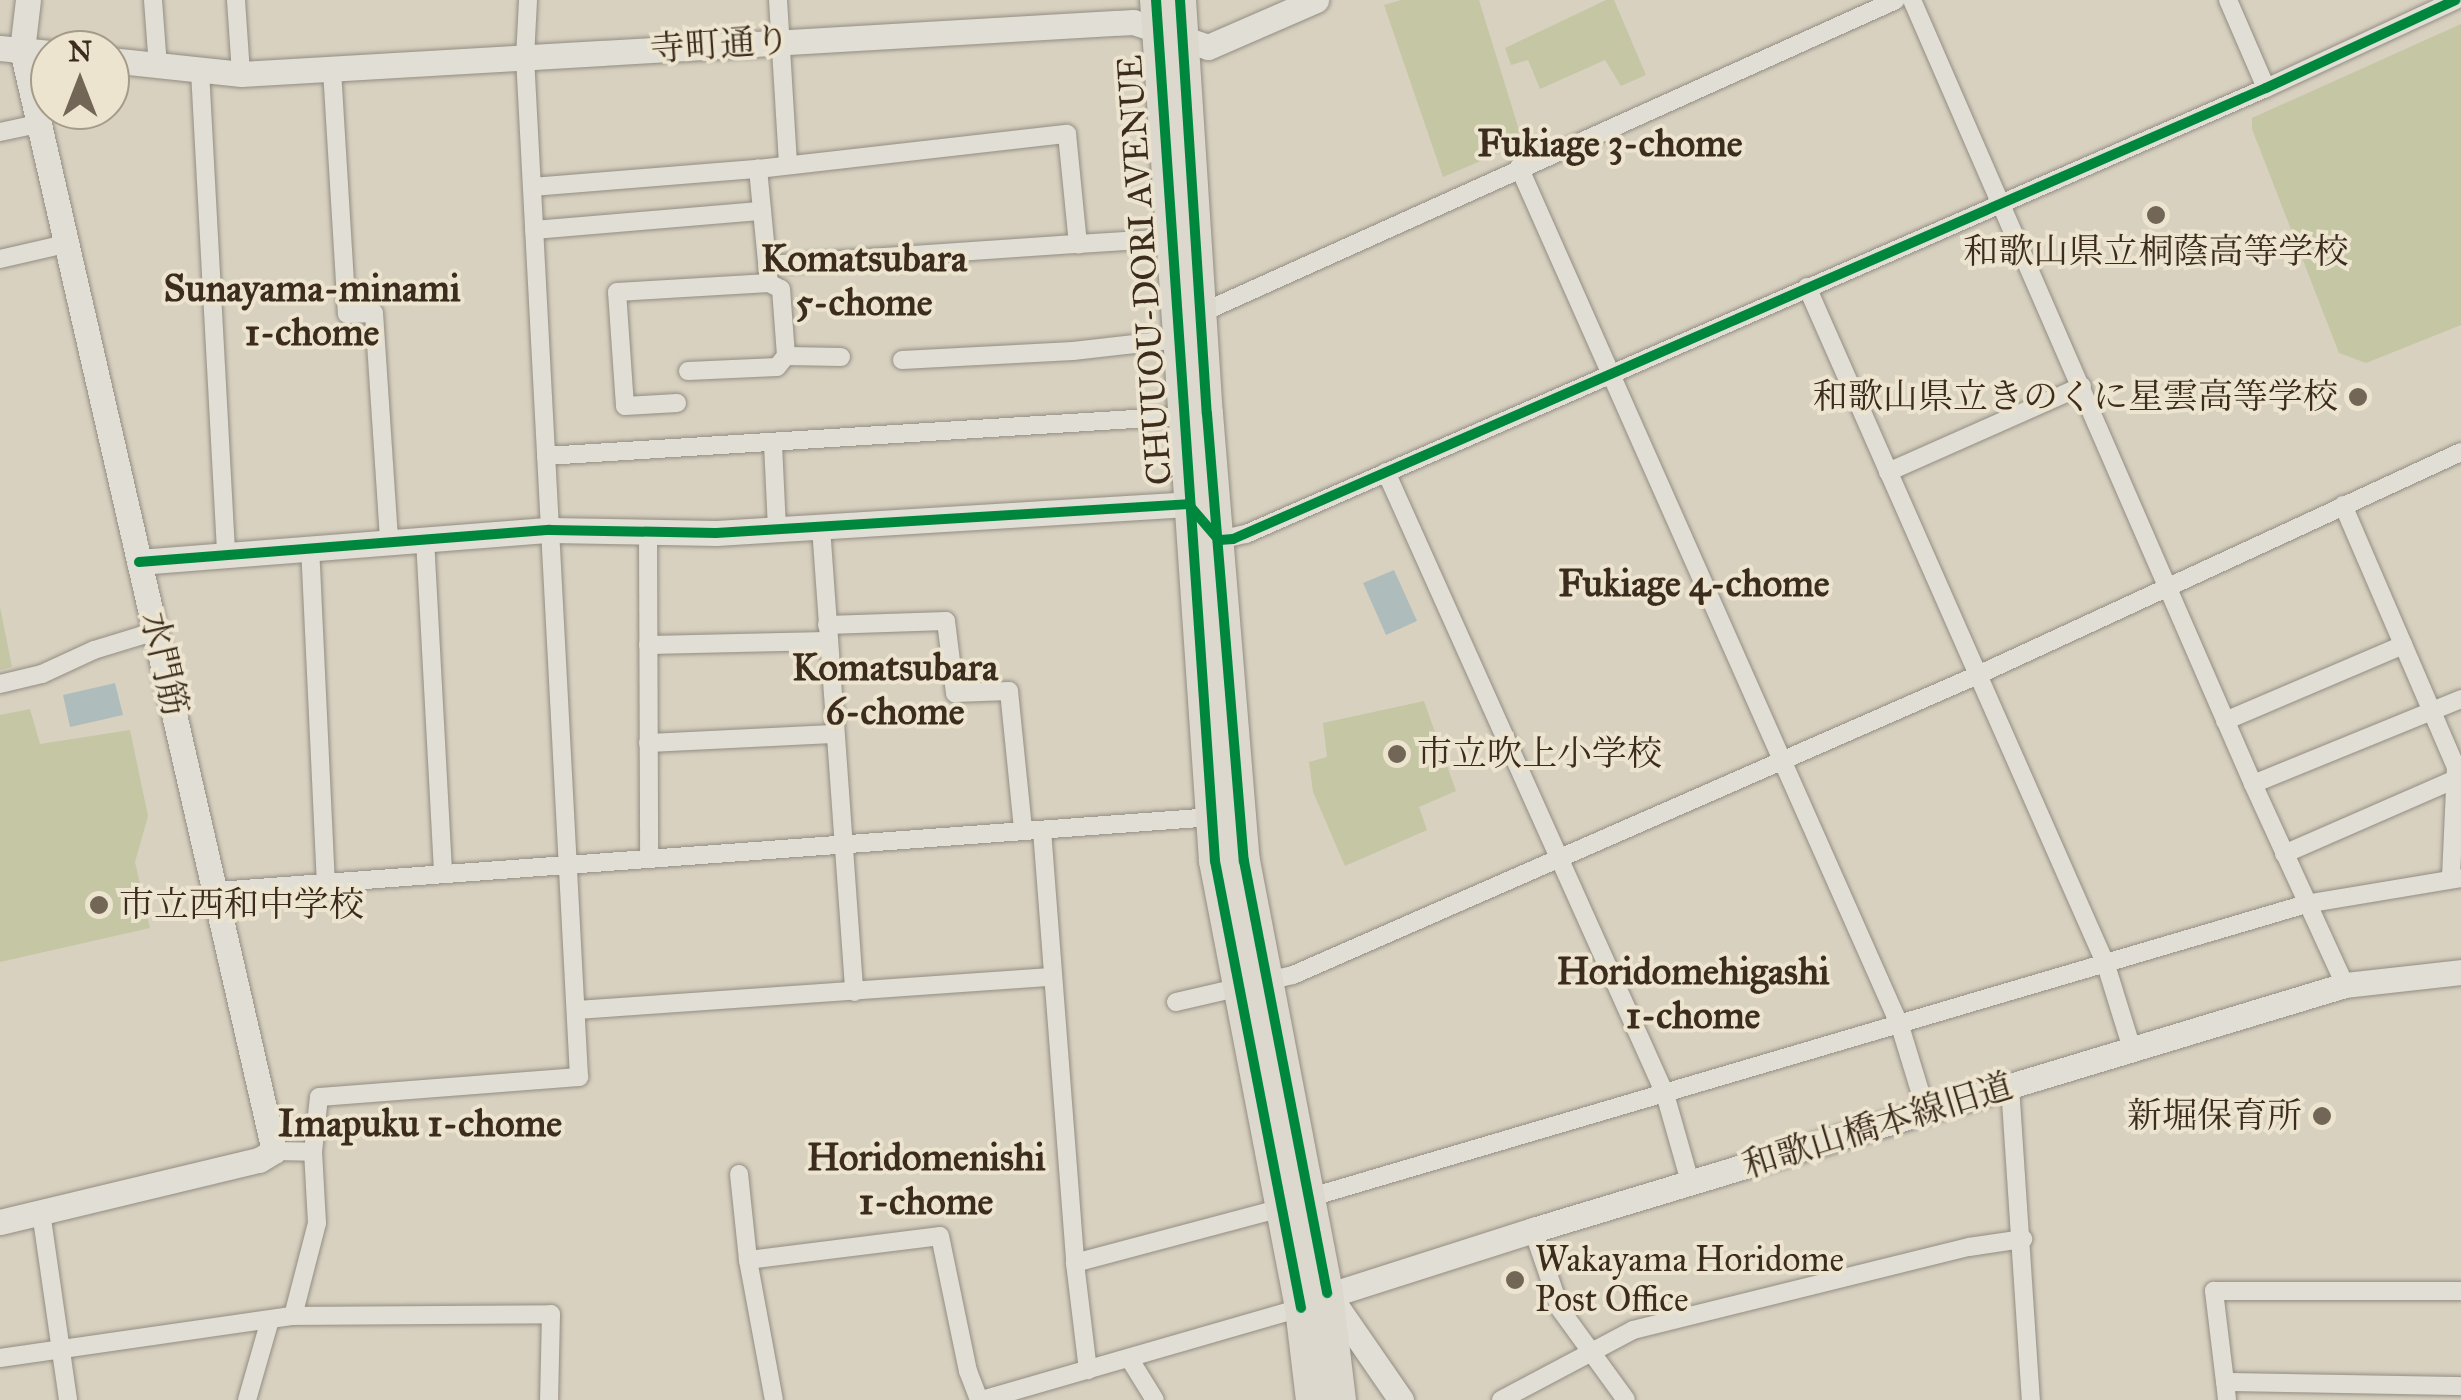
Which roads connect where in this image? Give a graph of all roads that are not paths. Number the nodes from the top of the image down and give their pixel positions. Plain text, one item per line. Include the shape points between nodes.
1 (28, 0) edge
2 (153, 0) edge
3 (236, 0) edge
4 (528, 0) edge
5 (778, 0) edge
6 (1180, 0) edge
7 (1316, 0) edge
8 (1896, 0) edge
9 (1912, 0) edge
10 (2456, 0) edge
11 (2233, 2) edge
12 (1165, 22) edge
13 (779, 41) junction
14 (11, 49) edge
15 (525, 58) junction
16 (130, 62) edge
17 (158, 66) junction
18 (332, 70) junction
19 (200, 71) junction
20 (241, 74) junction
21 (2266, 88) junction
22 (30, 102) edge
23 (30, 126) edge
24 (39, 130) edge
25 (0, 132) edge
26 (788, 165) junction
27 (1519, 167) junction
28 (758, 169) junction
29 (532, 187) junction
30 (2001, 204) junction
31 (762, 211) junction
32 (534, 230) junction
33 (1172, 238) junction
34 (65, 244) junction
35 (1078, 244) junction
36 (0, 259) edge
37 (768, 274) junction
38 (1807, 287) junction
39 (1200, 312) junction
40 (1178, 339) junction
41 (786, 356) junction
42 (841, 357) dead end
43 (902, 360) dead end
44 (688, 372) dead end
45 (1610, 374) junction
46 (2082, 386) junction
47 (677, 403) dead end
48 (1181, 416) junction
49 (772, 444) junction
50 (2461, 452) edge
51 (546, 456) junction
52 (1386, 472) junction
53 (1888, 472) junction
54 (1188, 504) junction
55 (2343, 506) junction
56 (821, 527) junction
57 (550, 530) junction
58 (777, 530) junction
59 (648, 531) junction
60 (426, 539) junction
61 (1218, 540) junction
62 (390, 541) junction
63 (310, 546) junction
64 (226, 553) junction
65 (139, 562) junction
66 (2167, 586) junction
67 (156, 631) junction
68 (827, 633) junction
69 (2402, 644) junction
70 (648, 645) junction
71 (1980, 674) junction
72 (0, 684) edge
73 (2461, 699) edge
74 (2430, 711) junction
75 (2225, 720) junction
76 (834, 734) junction
77 (648, 742) junction
78 (1784, 758) junction
79 (2456, 780) junction
80 (2253, 784) junction
81 (1212, 817) junction
82 (1032, 830) junction
83 (842, 846) junction
84 (2284, 854) junction
85 (1560, 856) junction
86 (648, 858) junction
87 (569, 862) junction
88 (443, 873) junction
89 (2456, 879) edge
90 (326, 883) junction
91 (217, 890) junction
92 (2306, 904) junction
93 (2106, 964) junction
94 (2461, 972) edge
95 (1051, 977) junction
96 (1250, 985) junction
97 (2345, 985) junction
98 (854, 992) junction
99 (1176, 1002) dead end
100 (576, 1010) junction
101 (1900, 1026) junction
102 (2132, 1049) junction
103 (2010, 1086) junction
104 (1664, 1094) junction
105 (1926, 1111) junction
106 (274, 1152) junction
107 (312, 1152) junction
108 (739, 1174) dead end
109 (1690, 1182) junction
110 (1295, 1203) junction
111 (41, 1212) junction
112 (0, 1222) edge
113 (1533, 1230) junction
114 (2023, 1239) junction
115 (748, 1260) junction
116 (1075, 1263) junction
117 (2461, 1291) edge
118 (1314, 1300) junction
119 (293, 1316) junction
120 (270, 1320) junction
121 (59, 1350) junction
122 (1591, 1355) junction
123 (0, 1358) edge
124 (1129, 1358) junction
125 (1088, 1370) junction
126 (2461, 1386) edge
127 (2226, 1391) edge
128 (68, 1400) edge
129 (246, 1400) edge
130 (549, 1400) edge
131 (774, 1400) edge
132 (981, 1400) edge
133 (1155, 1400) edge
134 (1312, 1400) edge
135 (1340, 1400) edge
136 (1402, 1400) edge
137 (1501, 1400) edge
138 (1626, 1400) edge
139 (2030, 1400) edge

1 - 14 street, 水門筋
2 - 17 street
3 - 20 street
4 - 15 street
5 - 13 street
6 - 12 highway, CHUUOU-DORI AVENUE
7 - 12 street, 寺町通り via 1224,44 1196,46
8 - 27 street
9 - 30 street
10 - 21 street
11 - 21 street
12 - 13 street, 寺町通り
12 - 33 highway, CHUUOU-DORI AVENUE
12 - 39 highway, CHUUOU-DORI AVENUE
13 - 15 street, 寺町通り
13 - 26 street
14 - 22 street, 水門筋
15 - 18 street, 寺町通り
15 - 29 street
16 - 17 street, 寺町通り
17 - 19 street, 寺町通り
18 - 20 street, 寺町通り
18 - 62 street via 347,314 374,313
19 - 20 street, 寺町通り
19 - 64 street
21 - 30 street
23 - 25 street
24 - 34 street, 水門筋
26 - 28 street
26 - 35 street via 1067,134
27 - 39 street
27 - 45 street
28 - 29 street
28 - 31 street
29 - 32 street
30 - 38 street
30 - 46 street
31 - 32 street
31 - 37 street
32 - 51 street
33 - 35 street
33 - 40 highway, CHUUOU-DORI AVENUE
34 - 36 street
34 - 65 street, 水門筋
35 - 37 street
37 - 41 street via 781,288
37 - 47 street via 617,292 625,406
38 - 45 street
38 - 53 street
39 - 40 street
39 - 61 highway, CHUUOU-DORI AVENUE
40 - 43 street
40 - 48 highway, CHUUOU-DORI AVENUE
41 - 42 street
41 - 44 street via 777,367
45 - 52 street
45 - 78 street
46 - 53 street
46 - 66 street
48 - 49 street
48 - 54 highway, CHUUOU-DORI AVENUE
49 - 51 street
49 - 58 street
50 - 55 street
51 - 57 street
52 - 61 street
52 - 85 street
53 - 71 street
54 - 56 street
54 - 61 street
54 - 81 highway, CHUUOU-DORI AVENUE
55 - 66 street
55 - 69 street
56 - 58 street
56 - 68 street
57 - 59 street
57 - 60 street
57 - 87 street
58 - 59 street
59 - 70 street
60 - 62 street
60 - 88 street
61 - 96 highway, CHUUOU-DORI AVENUE
62 - 63 street
63 - 64 street
63 - 90 street
64 - 65 street
65 - 67 street, 水門筋
66 - 71 street
66 - 75 street
67 - 72 street
67 - 91 street, 水門筋
68 - 70 street
68 - 76 street
68 - 82 street via 946,622 955,693 1009,690
69 - 74 street
69 - 75 street
70 - 77 street
71 - 78 street
71 - 93 street
73 - 74 street
74 - 79 street
74 - 80 street
75 - 80 street
76 - 77 street
76 - 83 street
77 - 86 street
78 - 85 street
78 - 101 street
79 - 84 street
79 - 89 street
80 - 84 street
81 - 82 street
81 - 96 highway, CHUUOU-DORI AVENUE via 1215,861
82 - 83 street
82 - 95 street
83 - 86 street
83 - 98 street
84 - 92 street
85 - 96 street via 1292,975
85 - 104 street
86 - 87 street
87 - 88 street
87 - 100 street
88 - 90 street
89 - 92 street
90 - 91 street
91 - 106 street, 水門筋
92 - 93 street
92 - 97 street
93 - 101 street
93 - 102 street
94 - 97 street, 和歌山橋本線旧道
95 - 98 street
95 - 116 street
96 - 99 street
96 - 110 highway, CHUUOU-DORI AVENUE
97 - 102 street, 和歌山橋本線旧道
98 - 100 street
100 - 107 street via 579,1077 319,1097
101 - 104 street
101 - 105 street
102 - 103 street, 和歌山橋本線旧道
103 - 105 street, 和歌山橋本線旧道
103 - 114 street
104 - 109 street
104 - 110 street
105 - 109 street, 和歌山橋本線旧道
106 - 107 street
106 - 111 street
107 - 119 street via 317,1223
108 - 115 street
109 - 113 street, 和歌山橋本線旧道
110 - 116 street
110 - 118 highway, CHUUOU-DORI AVENUE
111 - 112 street
111 - 121 street
113 - 118 street, 和歌山橋本線旧道
113 - 122 street via 1560,1309
114 - 122 street via 1633,1330
114 - 139 street
115 - 131 street
115 - 132 street via 940,1236 968,1370
116 - 125 street
117 - 127 street via 2214,1291
118 - 124 street
118 - 134 highway, CHUUOU-DORI AVENUE
118 - 135 highway, CHUUOU-DORI AVENUE
118 - 136 street
119 - 120 street
119 - 130 street via 551,1314
120 - 121 street
120 - 129 street
121 - 123 street
121 - 128 street
122 - 137 street
122 - 138 street
124 - 125 street
124 - 133 street
125 - 132 street
126 - 127 street

